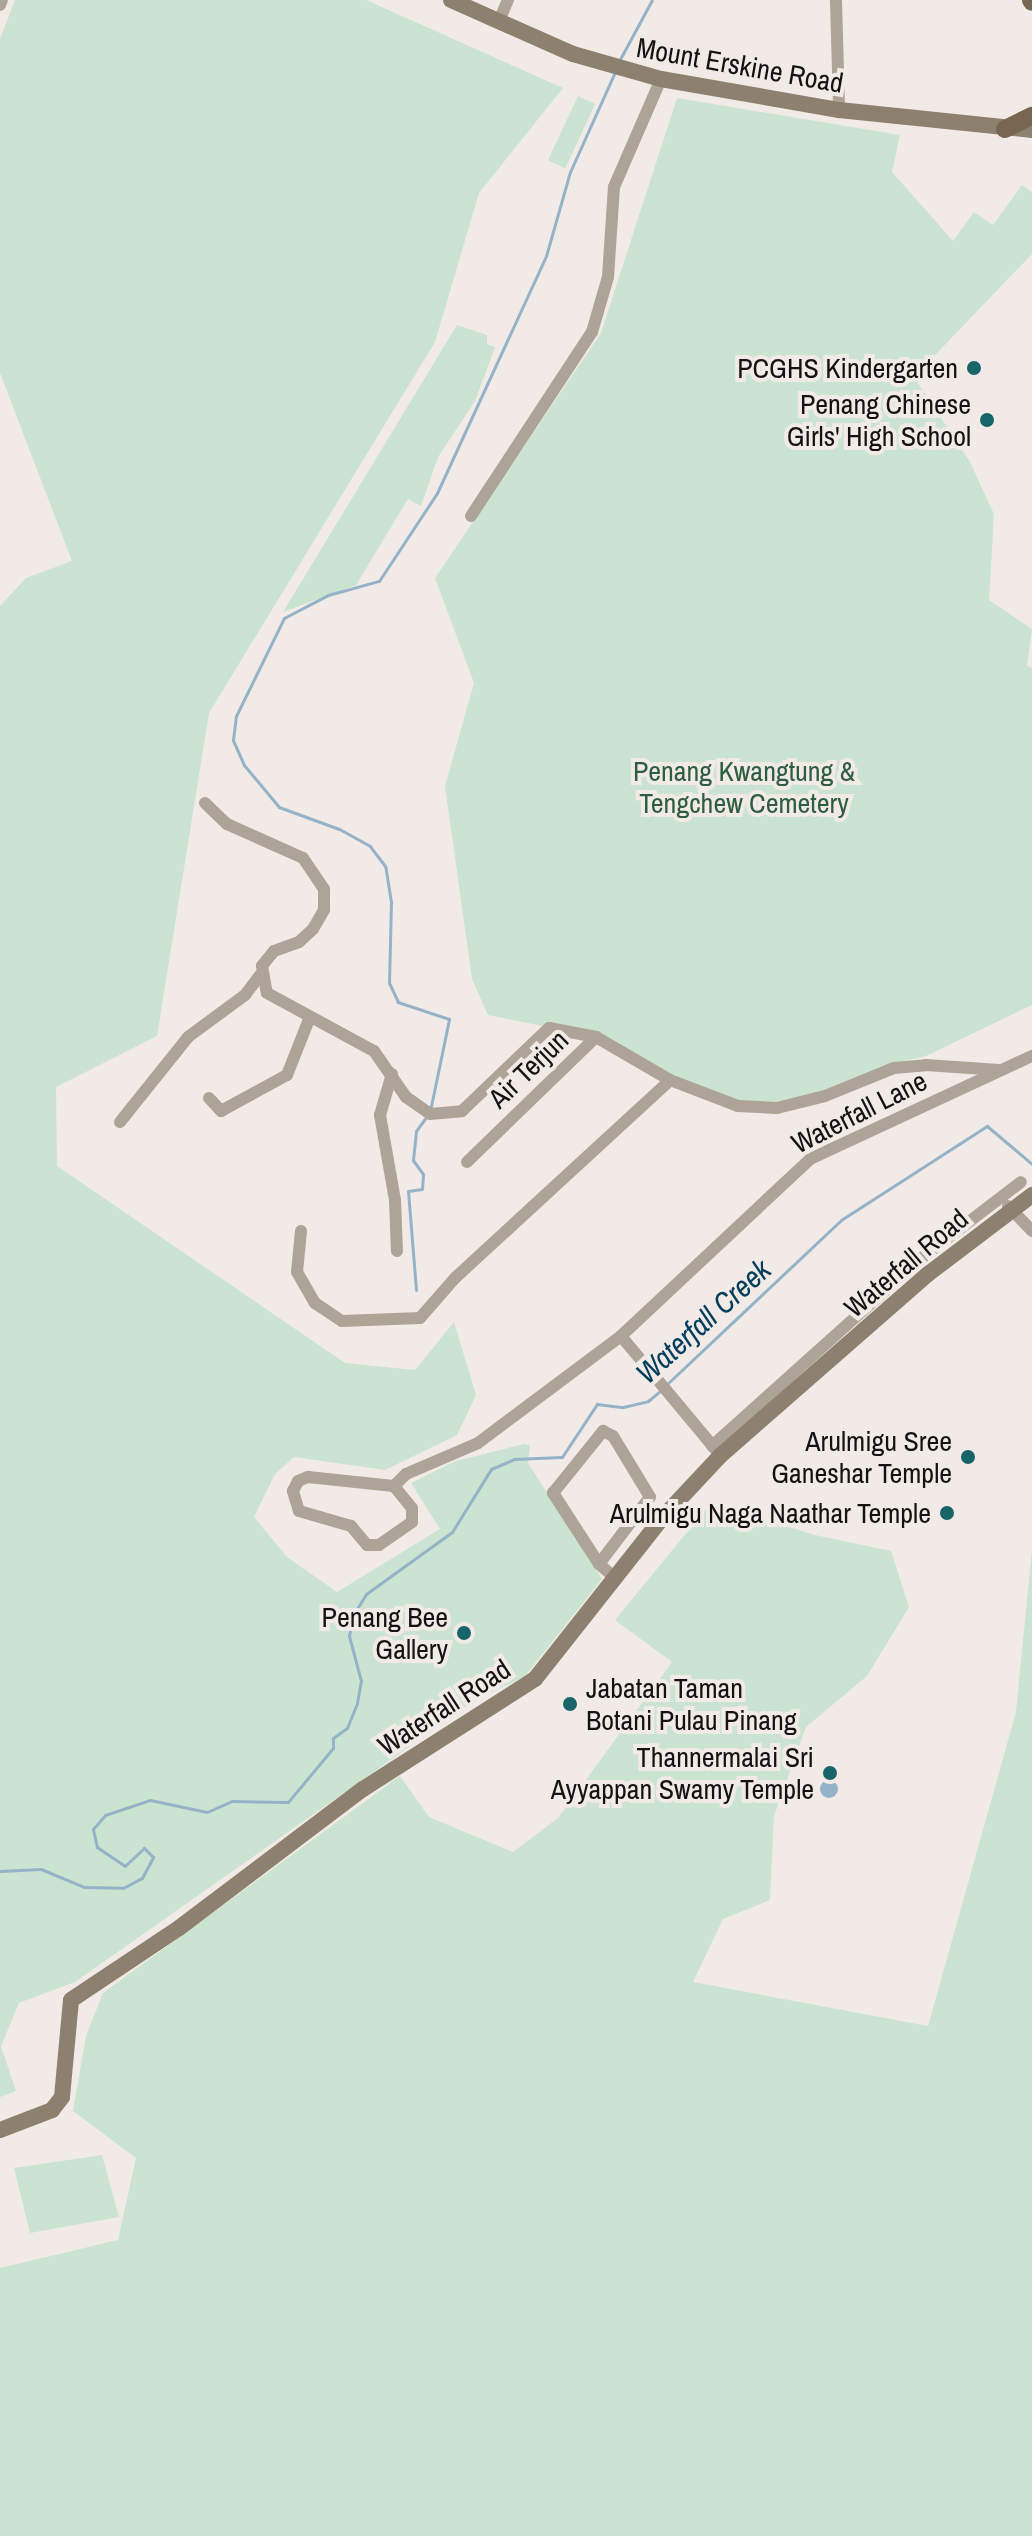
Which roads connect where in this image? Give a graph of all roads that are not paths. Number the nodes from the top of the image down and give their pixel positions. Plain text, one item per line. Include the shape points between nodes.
1 (451, 0) edge
2 (508, 0) edge
3 (836, 0) edge
4 (499, 21) junction
5 (661, 79) junction
6 (839, 110) junction
7 (1032, 116) edge
8 (1005, 129) junction
9 (1032, 130) edge
10 (471, 516) dead end
11 (205, 803) dead end
12 (260, 975) junction
13 (267, 993) junction
14 (245, 995) junction
15 (310, 1017) junction
16 (596, 1037) junction
17 (1032, 1056) edge
18 (999, 1070) junction
19 (392, 1074) junction
20 (670, 1080) junction
21 (209, 1098) dead end
22 (120, 1122) dead end
23 (467, 1162) dead end
24 (1027, 1189) edge
25 (1006, 1203) junction
26 (301, 1231) dead end
27 (1032, 1231) edge
28 (397, 1251) dead end
29 (621, 1336) junction
30 (716, 1451) junction
31 (394, 1486) junction
32 (599, 1564) junction
33 (616, 1579) junction
34 (0, 2130) edge

1 - 4 street, Mount Erskine Road
2 - 4 street
3 - 6 street
4 - 5 street, Mount Erskine Road via 608,66
5 - 6 street, Mount Erskine Road
5 - 10 street via 614,187 608,277 592,332
6 - 8 street, Mount Erskine Road
7 - 8 main road
8 - 9 street, Mount Erskine Road
11 - 12 street via 227,824 303,858 324,889 324,910 313,929 299,942 274,951
12 - 13 street
12 - 14 street
13 - 14 street
13 - 15 street
14 - 22 street via 188,1037
15 - 19 street via 374,1051
15 - 21 street via 287,1075 221,1111
16 - 19 street via 549,1028 462,1111 426,1112
16 - 20 street, Air Terjun
16 - 23 street, Air Terjun
17 - 18 street, Waterfall Lane
18 - 20 street, Air Terjun via 894,1068 825,1096 777,1108 738,1106
18 - 29 street, Waterfall Lane via 810,1159
19 - 28 street via 380,1115 395,1200
20 - 26 street via 455,1278 420,1318 342,1321 315,1303 297,1272
24 - 25 street, Waterfall Road
25 - 27 street
25 - 30 street, Waterfall Road
29 - 30 street
29 - 31 street, Waterfall Lane via 478,1443 406,1474
30 - 33 street, Waterfall Road
31 - 31 street via 308,1477 295,1485 293,1498 303,1514 351,1526 367,1545 375,1546 414,1517
32 - 32 street via 650,1499 613,1436 603,1431 553,1496
32 - 33 street
33 - 34 street, Waterfall Road via 564,1648 526,1686 363,1789 179,1928 71,2000 62,2097 52,2110

